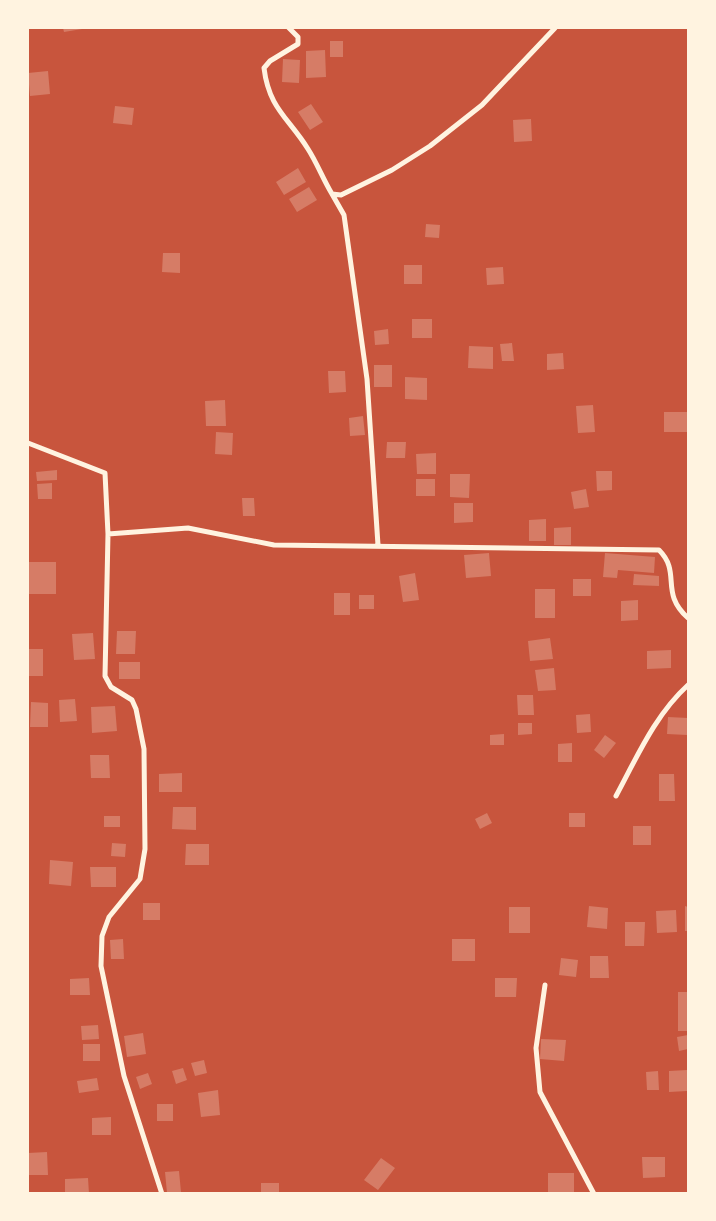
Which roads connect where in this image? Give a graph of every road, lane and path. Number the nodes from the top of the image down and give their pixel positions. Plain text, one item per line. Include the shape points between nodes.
1 (289, 28) edge
2 (555, 28) edge
3 (332, 194) junction
4 (28, 443) edge
5 (108, 534) junction
6 (378, 545) junction
7 (688, 618) edge
8 (688, 685) edge
9 (616, 796) dead end
10 (544, 985) dead end
11 (162, 1194) edge
12 (594, 1194) edge

1 - 3 street via 298,37 298,44 264,68 268,92 307,148
2 - 3 street via 482,105 430,146 392,170 341,195
3 - 6 street via 344,216 367,379
4 - 5 street via 105,473
5 - 6 street via 188,528 274,545
5 - 11 street via 105,676 111,687 132,700 136,709 144,749 145,849 140,879 109,917 102,936 100,966 124,1076
6 - 7 street via 659,550 669,566 671,595 677,608
8 - 9 street via 658,720
10 - 12 street via 536,1048 540,1092

